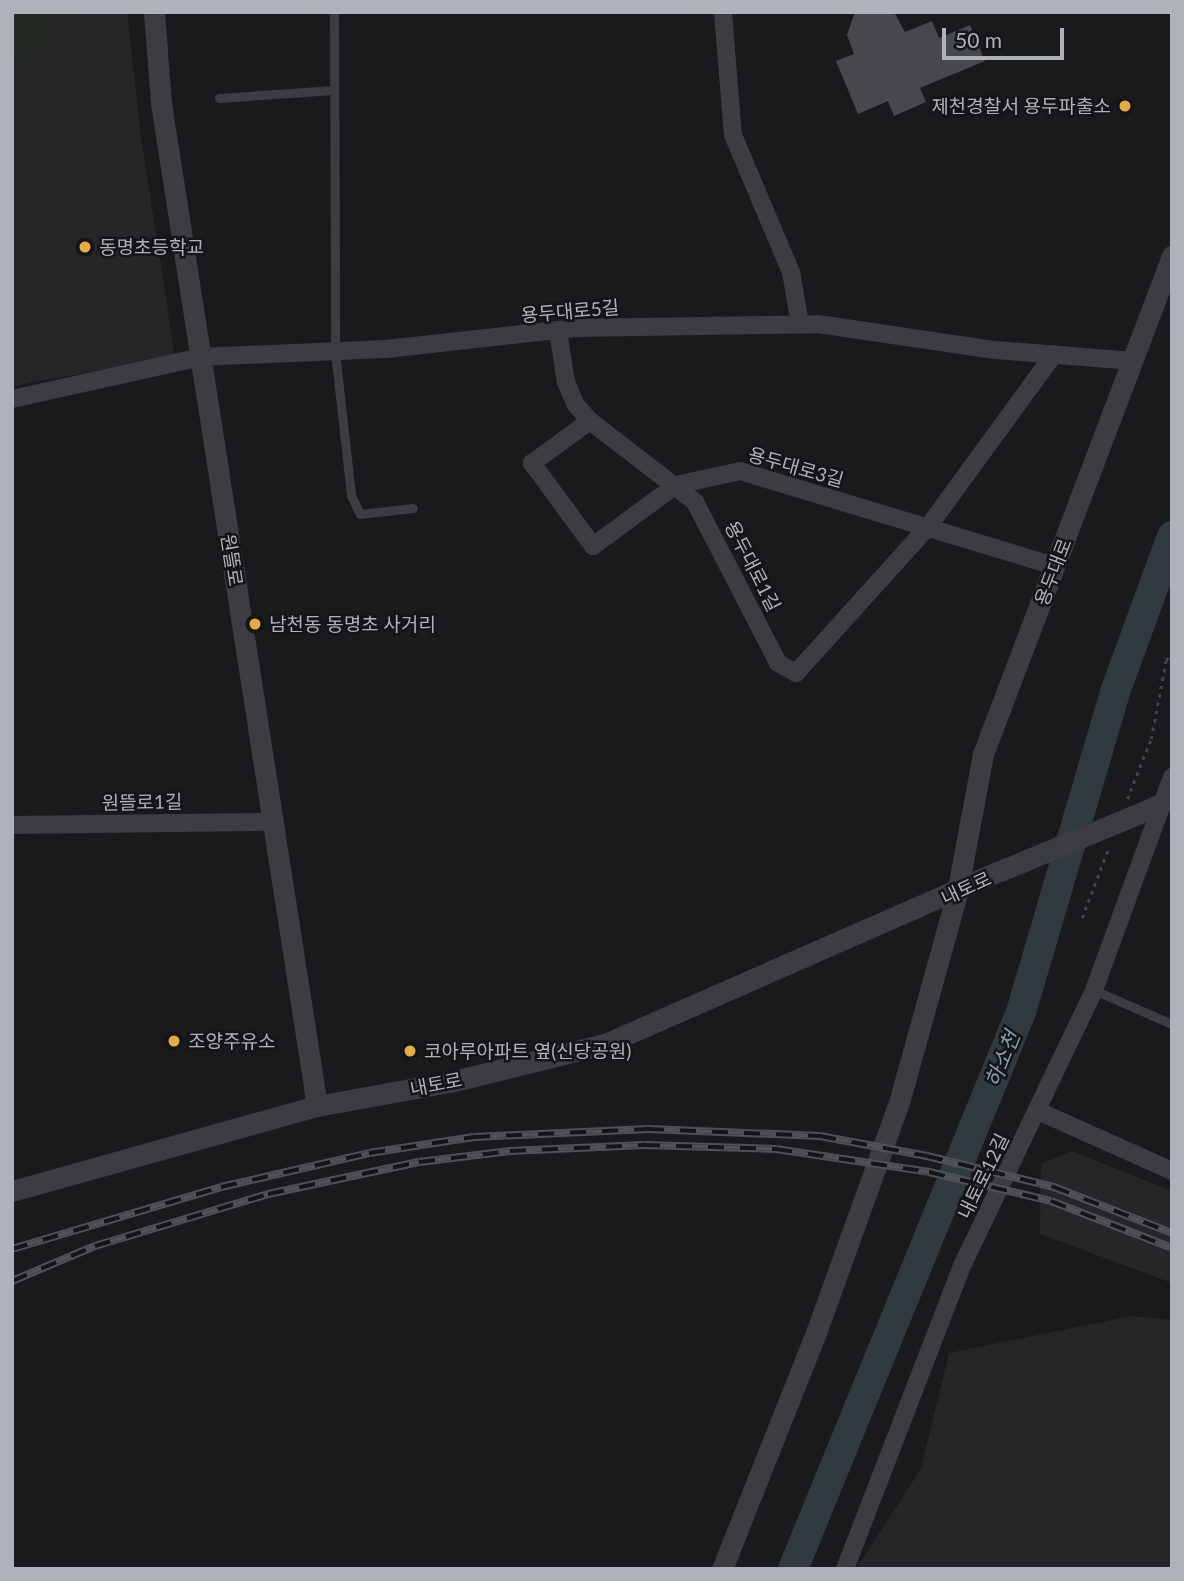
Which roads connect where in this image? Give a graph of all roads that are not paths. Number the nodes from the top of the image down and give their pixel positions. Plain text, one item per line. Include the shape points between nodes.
1 (154, 12) edge
2 (334, 12) edge
3 (723, 12) edge
4 (334, 90) junction
5 (219, 98) dead end
6 (1172, 256) edge
7 (800, 324) junction
8 (558, 331) junction
9 (335, 352) junction
10 (1054, 354) junction
11 (201, 357) junction
12 (1134, 361) junction
13 (12, 399) edge
14 (590, 421) junction
15 (676, 485) junction
16 (413, 508) dead end
17 (928, 527) junction
18 (1055, 566) junction
19 (1172, 777) edge
20 (1161, 804) edge
21 (272, 822) junction
22 (12, 825) edge
23 (957, 893) junction
24 (1094, 990) junction
25 (1172, 1024) edge
26 (317, 1106) junction
27 (1038, 1111) junction
28 (1172, 1171) edge
29 (12, 1191) edge
30 (722, 1569) edge
31 (845, 1569) edge

1 - 11 street, 원뜰로 via 160,103
2 - 4 lane
3 - 7 street via 733,135 791,272
4 - 5 lane
4 - 9 lane
6 - 12 street, 용두대로
7 - 8 street, 용두대로5길
7 - 10 street, 용두대로5길
8 - 9 street, 용두대로5길
8 - 14 street, 용두대로1길 via 566,382
9 - 11 street, 용두대로5길
9 - 16 lane via 355,508 360,514 377,515
10 - 12 street, 용두대로5길
10 - 17 street
11 - 13 street, 용두대로5길
11 - 21 street, 원뜰로
12 - 18 street, 용두대로
14 - 15 street, 용두대로1길
14 - 15 street, 용두대로3길 via 532,463 593,546
15 - 17 street, 용두대로3길 via 740,471
15 - 17 street, 용두대로1길 via 695,502 778,663 796,673
17 - 18 street, 용두대로3길
18 - 23 street, 용두대로 via 983,754
19 - 20 street, 내토로12길
20 - 23 street, 내토로, bridge
20 - 24 street, 내토로12길
21 - 22 street, 원뜰로1길
21 - 26 street, 원뜰로
23 - 26 street, 내토로 via 606,1044 468,1078
23 - 30 street, 용두대로 via 900,1099 817,1330
24 - 25 lane
24 - 27 street, 내토로12길
26 - 29 street, 내토로
27 - 28 street
27 - 31 street, 내토로12길 via 962,1266

